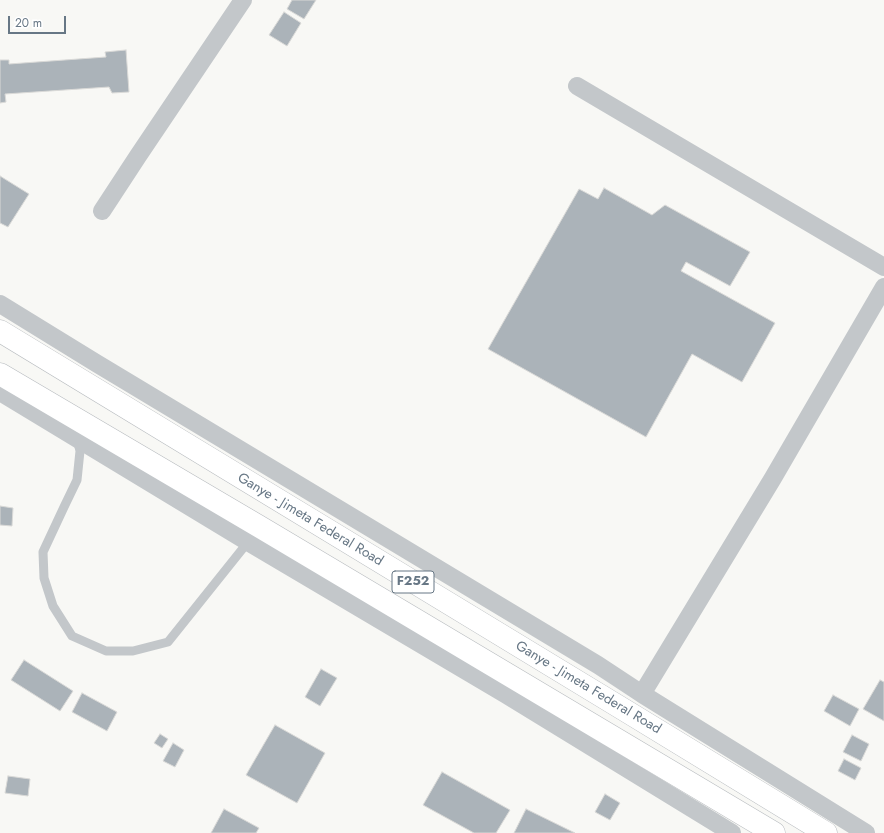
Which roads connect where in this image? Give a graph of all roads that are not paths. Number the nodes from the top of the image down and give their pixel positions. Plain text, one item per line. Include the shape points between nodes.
1 (244, 0) edge
2 (577, 86) dead end
3 (102, 211) dead end
4 (884, 267) edge
5 (884, 287) edge
6 (0, 304) edge
7 (0, 331) edge
8 (0, 374) edge
9 (0, 392) edge
10 (77, 440) junction
11 (248, 542) junction
12 (642, 694) junction
13 (732, 833) edge
14 (774, 833) edge
15 (826, 833) edge
16 (866, 833) edge

1 - 3 street
2 - 4 street
5 - 12 street
6 - 12 street
7 - 15 main road, Ganye - Jimeta Federal Road / F252
8 - 14 main road, Ganye - Jimeta Federal Road / F252
9 - 10 street
10 - 11 street
10 - 11 lane via 80,451 77,480 43,552 44,578 53,606 72,636 106,651 134,651 168,642
11 - 13 street via 505,694
12 - 16 street

